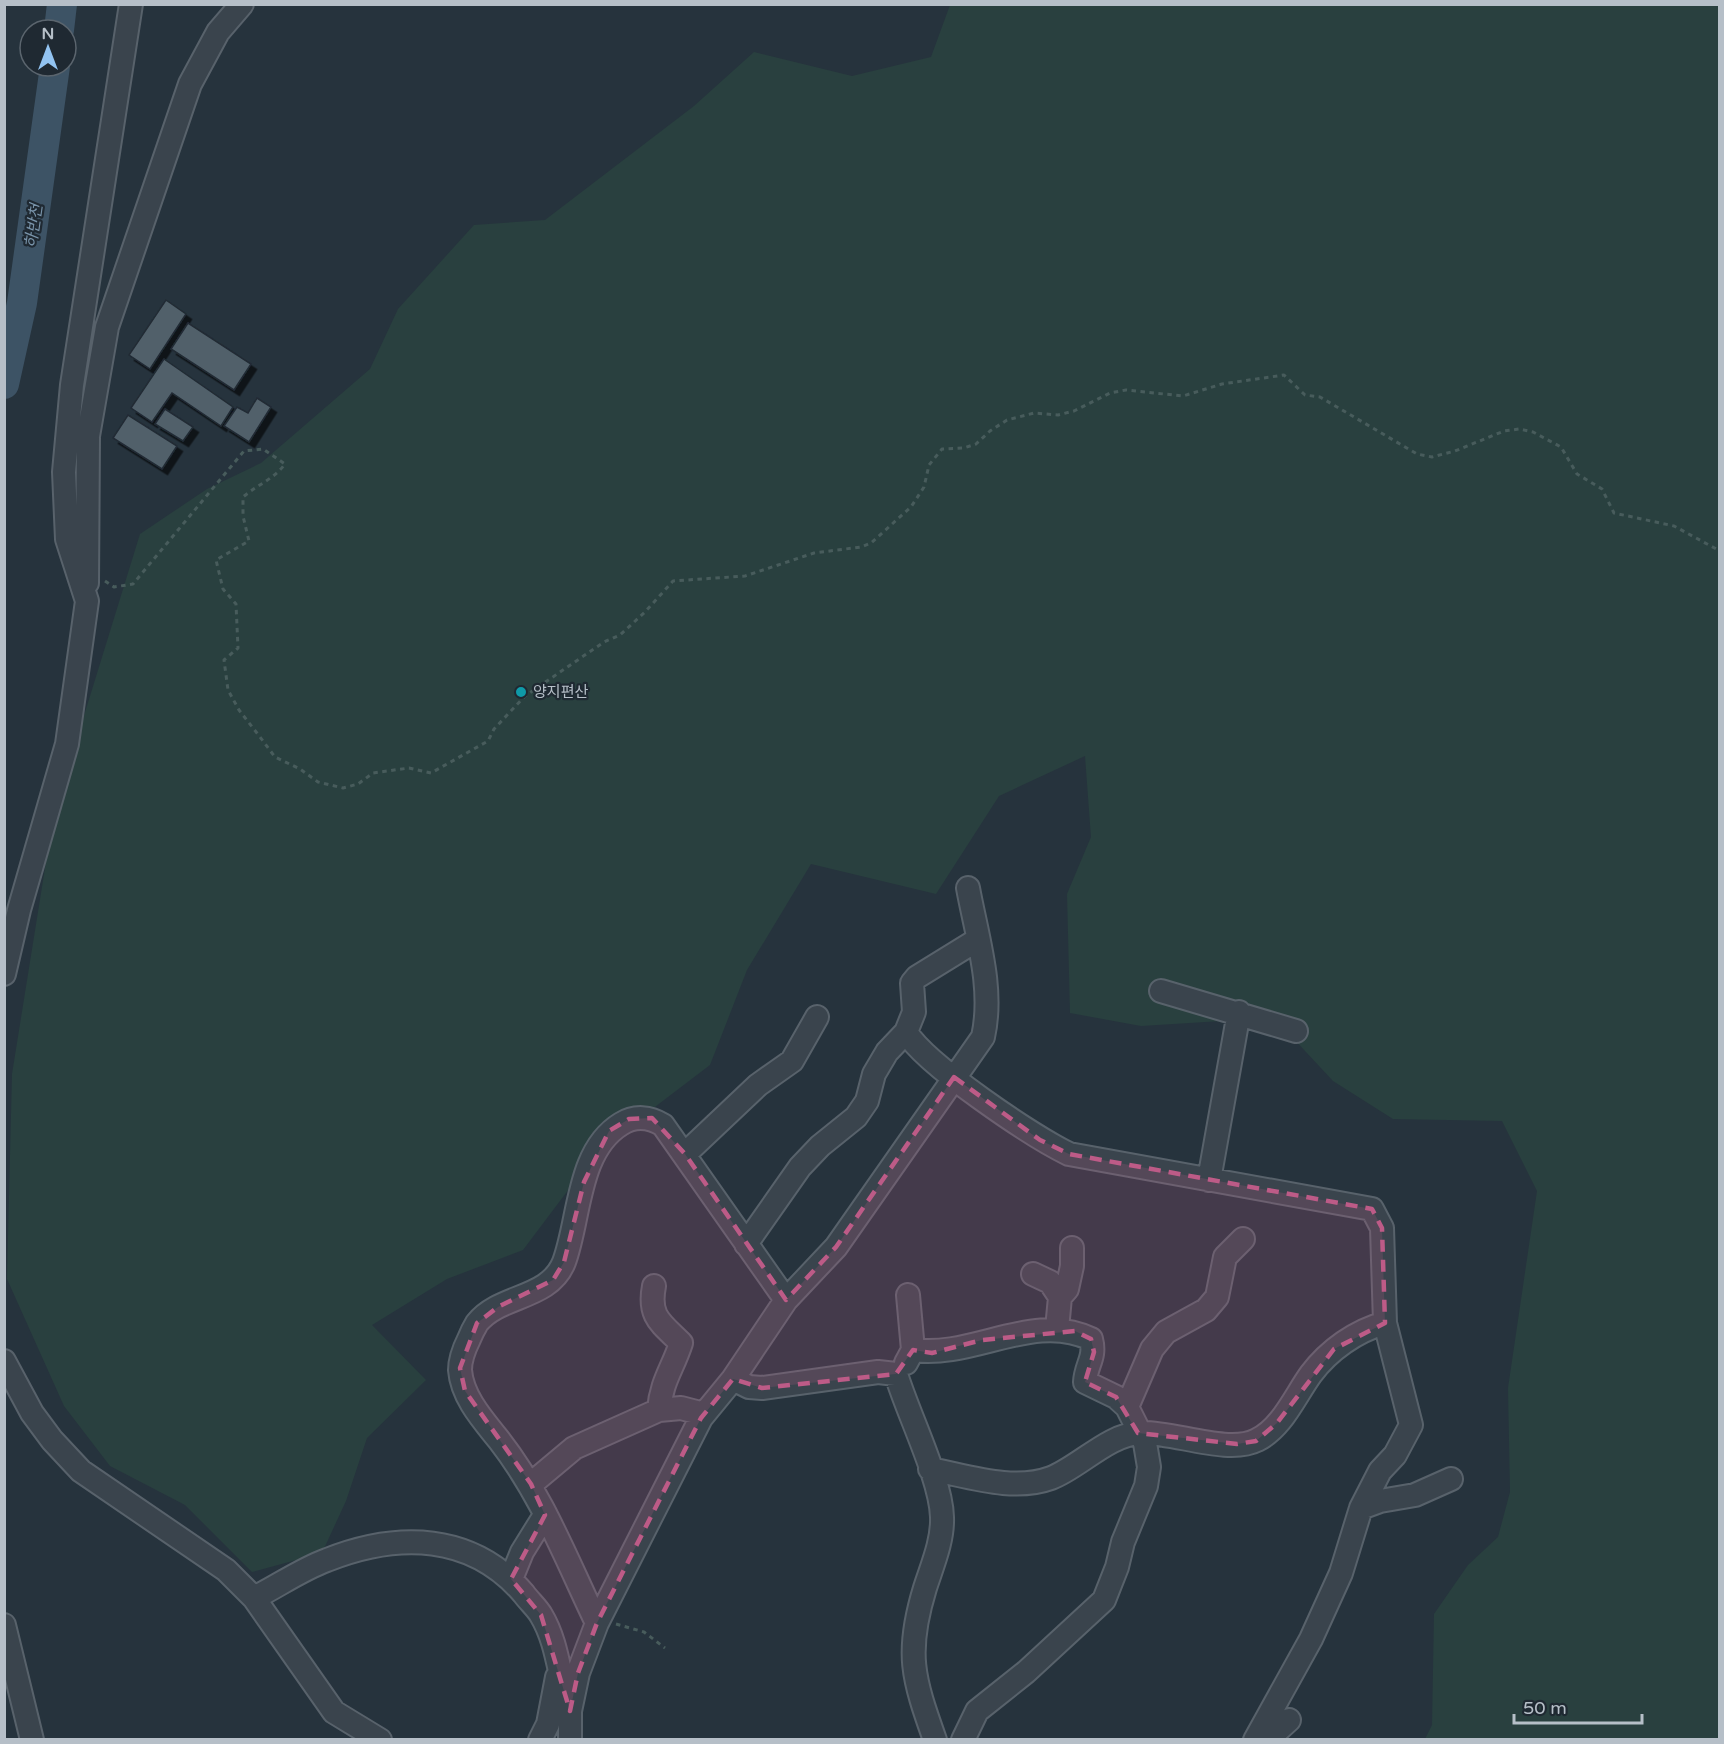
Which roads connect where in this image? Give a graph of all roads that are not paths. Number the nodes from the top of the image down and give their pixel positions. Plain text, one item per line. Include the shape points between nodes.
1 (131, 4) edge
2 (242, 4) edge
3 (87, 601) junction
4 (968, 888) dead end
5 (977, 940) junction
6 (4, 974) edge
7 (1161, 991) dead end
8 (1239, 1012) junction
9 (817, 1017) dead end
10 (1296, 1031) dead end
11 (906, 1032) junction
12 (954, 1077) junction
13 (686, 1154) junction
14 (1209, 1180) junction
15 (1243, 1239) dead end
16 (746, 1244) junction
17 (1072, 1248) dead end
18 (1034, 1274) dead end
19 (654, 1286) dead end
20 (908, 1295) dead end
21 (1060, 1297) junction
22 (786, 1300) junction
23 (1385, 1323) junction
24 (1057, 1329) junction
25 (913, 1350) junction
26 (4, 1361) edge
27 (896, 1374) junction
28 (733, 1379) junction
29 (1127, 1407) junction
30 (659, 1410) junction
31 (704, 1414) junction
32 (1138, 1432) junction
33 (930, 1469) junction
34 (1451, 1479) dead end
35 (531, 1484) junction
36 (1361, 1508) junction
37 (545, 1515) junction
38 (510, 1579) junction
39 (254, 1598) junction
40 (597, 1623) junction
41 (4, 1625) edge
42 (559, 1661) junction
43 (570, 1710) junction
44 (1289, 1720) dead end
45 (32, 1740) edge
46 (380, 1740) edge
47 (540, 1740) edge
48 (570, 1740) edge
49 (935, 1740) edge
50 (963, 1740) edge
51 (1255, 1740) edge
52 (1267, 1740) edge

1 - 3 street via 72,385 64,472 67,539
2 - 3 street via 218,32 190,84 107,327 88,436
3 - 6 street via 67,744
4 - 5 street
5 - 11 street via 916,977 912,983 914,1012
5 - 12 street via 988,1014 983,1037
7 - 8 street
8 - 10 street
8 - 14 street
9 - 13 street via 792,1061 758,1085
11 - 12 street via 911,1041
11 - 16 street via 874,1074 867,1101 856,1117 800,1167
12 - 14 street via 1040,1140 1069,1154
12 - 22 street via 836,1247
13 - 16 street
13 - 35 street via 663,1125 652,1118 629,1119 609,1131 584,1182 564,1262 553,1280 498,1306 477,1323 465,1346 460,1368 465,1391 479,1416
14 - 23 street via 1372,1209 1382,1228
15 - 29 street via 1225,1257 1217,1297 1206,1310 1166,1332 1152,1349
16 - 22 street
17 - 21 street via 1067,1289
18 - 21 street via 1050,1282
19 - 30 street via 651,1299 660,1325 681,1343 662,1383
20 - 25 street
21 - 24 street
22 - 28 street
23 - 32 street via 1334,1349 1311,1374 1277,1424 1256,1441 1220,1443
23 - 36 street via 1411,1425
24 - 25 street via 982,1340 949,1351
24 - 29 street via 1075,1331 1091,1339 1094,1352 1085,1382
25 - 27 street
26 - 39 street via 32,1413 81,1471 226,1570
27 - 28 street via 878,1372 762,1388
27 - 33 street
28 - 31 street
29 - 32 street
30 - 31 street via 681,1408
30 - 35 street via 574,1448
31 - 40 street
32 - 33 street via 1054,1477 1032,1484
32 - 50 street via 1145,1443 1149,1467 1146,1486 1104,1600 977,1711
33 - 49 street via 942,1514 942,1531 912,1640 919,1694
34 - 36 street via 1414,1495
35 - 37 street
36 - 51 street via 1341,1573 1311,1639
37 - 38 street
37 - 40 street
38 - 39 street via 485,1559 447,1545 402,1542 356,1549 324,1561
38 - 42 street via 541,1615
39 - 46 street via 333,1712
40 - 43 street via 578,1673
41 - 45 street
42 - 43 street
42 - 47 street via 554,1701
43 - 48 street
44 - 52 street

